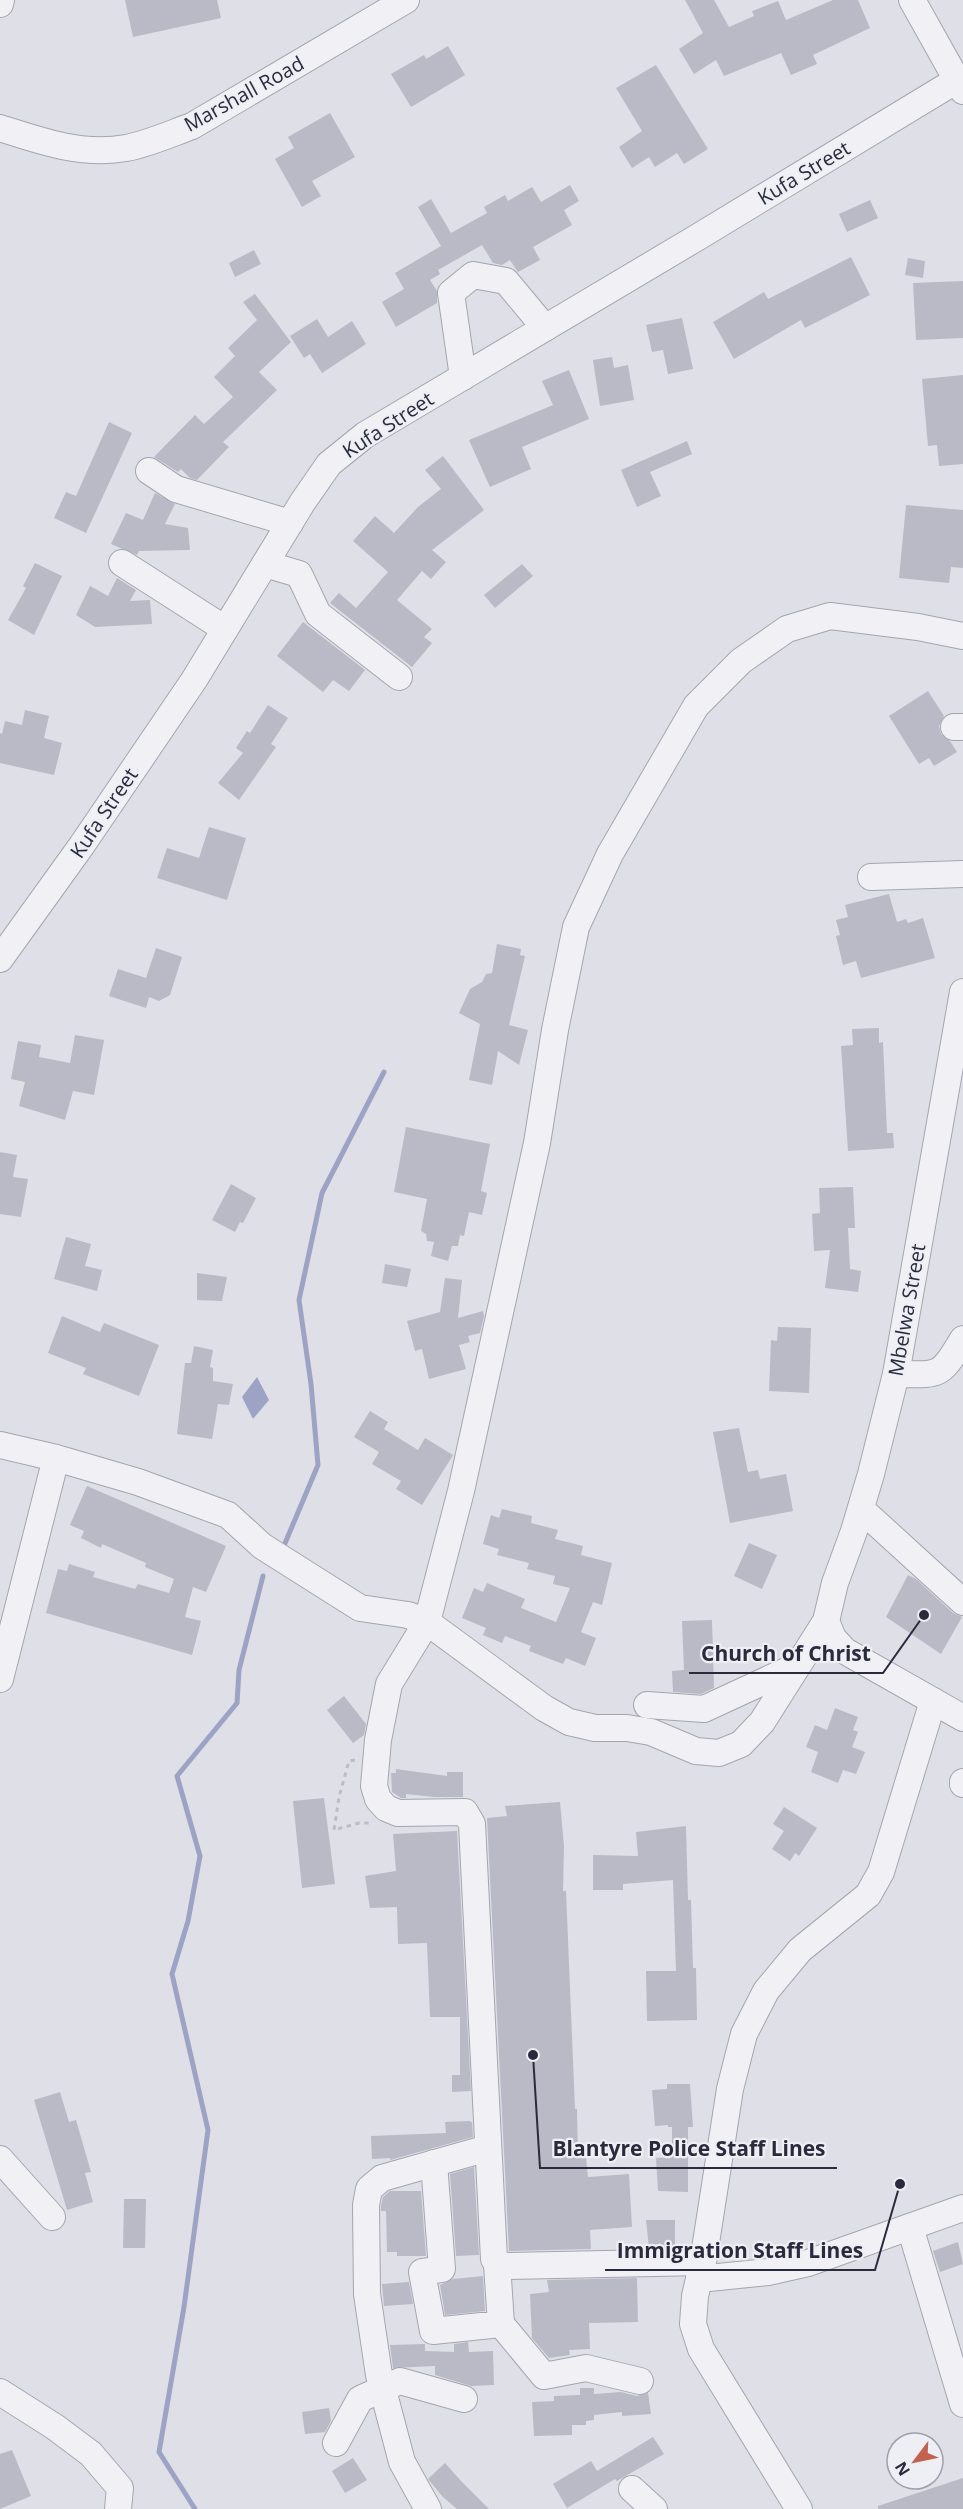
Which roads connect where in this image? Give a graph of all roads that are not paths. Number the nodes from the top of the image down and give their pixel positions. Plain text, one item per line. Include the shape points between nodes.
1 (406, 0) edge
2 (912, 0) edge
3 (960, 86) edge
4 (0, 128) edge
5 (545, 328) junction
6 (463, 377) junction
7 (148, 471) dead end
8 (290, 523) junction
9 (122, 563) dead end
10 (265, 564) junction
11 (225, 629) junction
12 (963, 636) edge
13 (399, 677) dead end
14 (963, 874) edge
15 (871, 877) dead end
16 (0, 959) edge
17 (963, 992) edge
18 (963, 1339) edge
19 (896, 1374) junction
20 (0, 1445) edge
21 (56, 1458) junction
22 (861, 1509) junction
23 (963, 1602) edge
24 (826, 1621) junction
25 (427, 1622) junction
26 (797, 1666) junction
27 (0, 1679) edge
28 (933, 1701) junction
29 (647, 1705) dead end
30 (963, 1718) edge
31 (488, 2148) junction
32 (0, 2159) edge
33 (434, 2163) junction
34 (963, 2208) edge
35 (52, 2217) dead end
36 (910, 2227) junction
37 (497, 2264) junction
38 (701, 2270) junction
39 (501, 2324) junction
40 (640, 2381) dead end
41 (382, 2389) junction
42 (0, 2392) edge
43 (464, 2398) dead end
44 (963, 2404) edge
45 (336, 2443) dead end
46 (632, 2489) dead end
47 (118, 2509) edge
48 (428, 2509) edge
49 (654, 2509) edge
50 (799, 2509) edge

1 - 4 street, Marshall Road via 192,126 158,138 126,148 88,151
2 - 3 street
3 - 5 street, Kufa Street
5 - 6 street, Kufa Street
5 - 6 street via 506,281 473,275 451,293
6 - 8 street, Kufa Street via 365,435 330,464
7 - 8 street via 176,489
8 - 10 street, Kufa Street
9 - 11 street
10 - 11 street, Kufa Street
10 - 13 street via 299,574 318,614
11 - 16 street, Kufa Street via 89,835
12 - 25 street via 830,616 787,629 741,661 696,706 610,854 576,927 537,1143 480,1411
14 - 15 street
17 - 19 street, Mbelwa Street
18 - 19 street via 944,1369 934,1375
19 - 22 street, Mbelwa Street
20 - 21 street, Mbelwa Street
21 - 25 street, Mbelwa Street via 138,1482 228,1515 262,1546 360,1608
21 - 27 street
22 - 23 street
22 - 24 street, Mbelwa Street via 835,1582
24 - 26 street, Mbelwa Street
24 - 28 street via 833,1638 845,1651
25 - 26 street, Mbelwa Street via 569,1722 651,1732 696,1751 719,1753 741,1743 762,1722
25 - 31 street via 389,1684 381,1716 374,1786 378,1799 398,1813 465,1812 472,1824
26 - 29 street via 704,1709
28 - 30 street
28 - 38 street via 877,1880 868,1894 800,1950 766,1991 744,2034 730,2089
31 - 33 street
31 - 37 street
32 - 35 street
33 - 39 street via 442,2270 422,2272 433,2331
33 - 41 street via 382,2178 369,2189 367,2294
34 - 36 street
36 - 38 street via 808,2263 768,2272
36 - 44 street
37 - 38 street
37 - 39 street
38 - 50 street via 693,2324 701,2349
39 - 40 street via 544,2376 586,2368
41 - 43 street via 400,2381
41 - 45 street via 360,2400
41 - 48 street via 402,2462
42 - 47 street via 91,2454 120,2488
46 - 49 street

